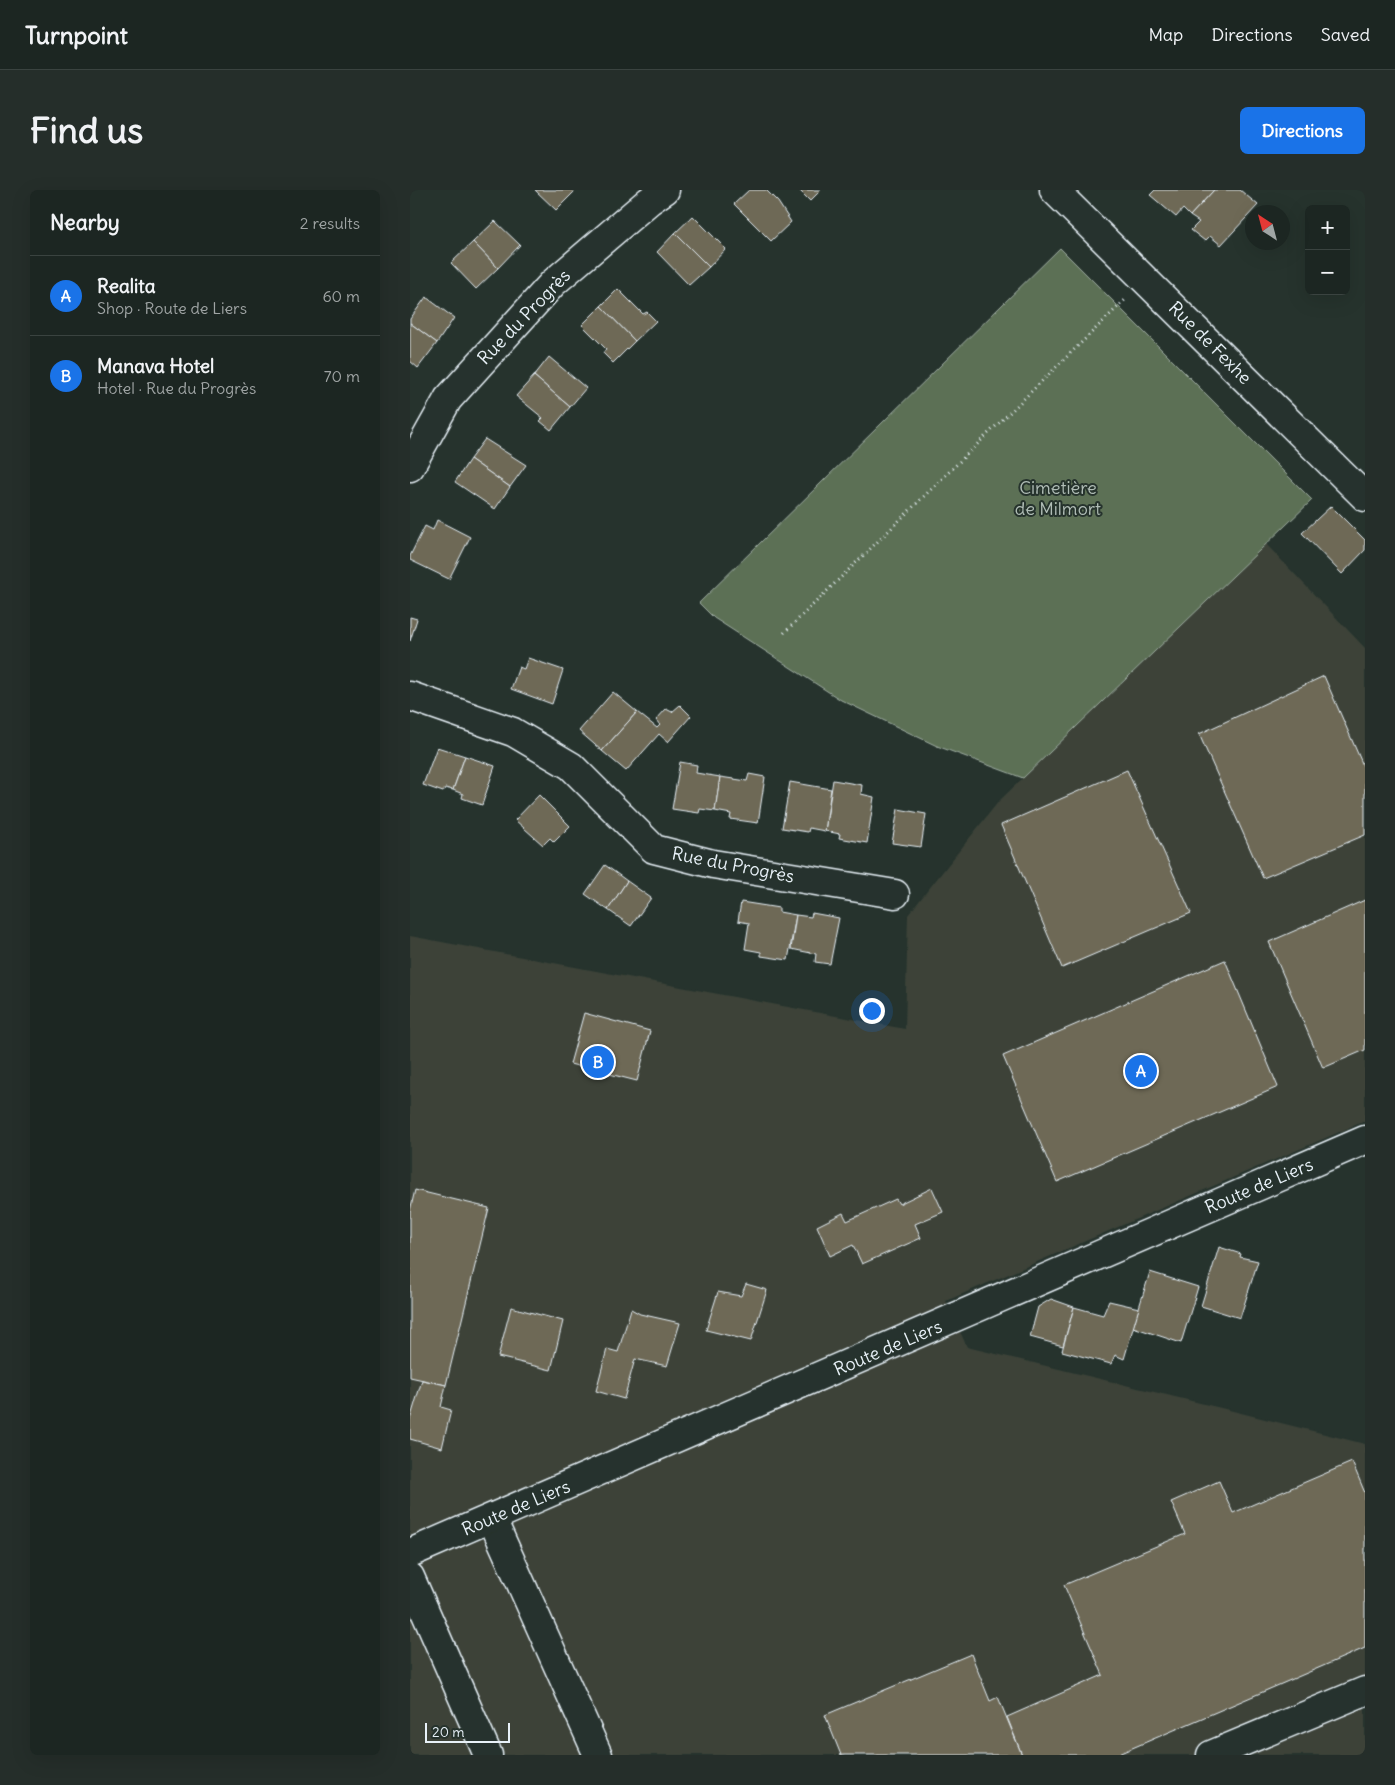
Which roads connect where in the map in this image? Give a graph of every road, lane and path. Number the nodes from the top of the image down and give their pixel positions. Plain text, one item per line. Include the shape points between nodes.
1 (664, 190) edge
2 (1054, 190) edge
3 (1145, 280) junction
4 (410, 467) edge
5 (1365, 497) edge
6 (784, 633) dead end
7 (410, 696) edge
8 (895, 894) dead end
9 (1365, 1140) edge
10 (492, 1519) junction
11 (410, 1553) edge
12 (410, 1577) edge
13 (1365, 1691) edge
14 (488, 1755) edge
15 (598, 1755) edge
16 (1211, 1755) edge

1 - 4 street, Rue du Progrès via 554,283 448,399
2 - 3 street, Rue de Fexhe
3 - 5 street, Rue de Fexhe
3 - 6 path
7 - 8 street, Rue du Progrès via 513,732 571,766 654,849 713,864
9 - 10 street, Route de Liers
10 - 11 street, Route de Liers
10 - 15 street
12 - 14 street
13 - 16 street

